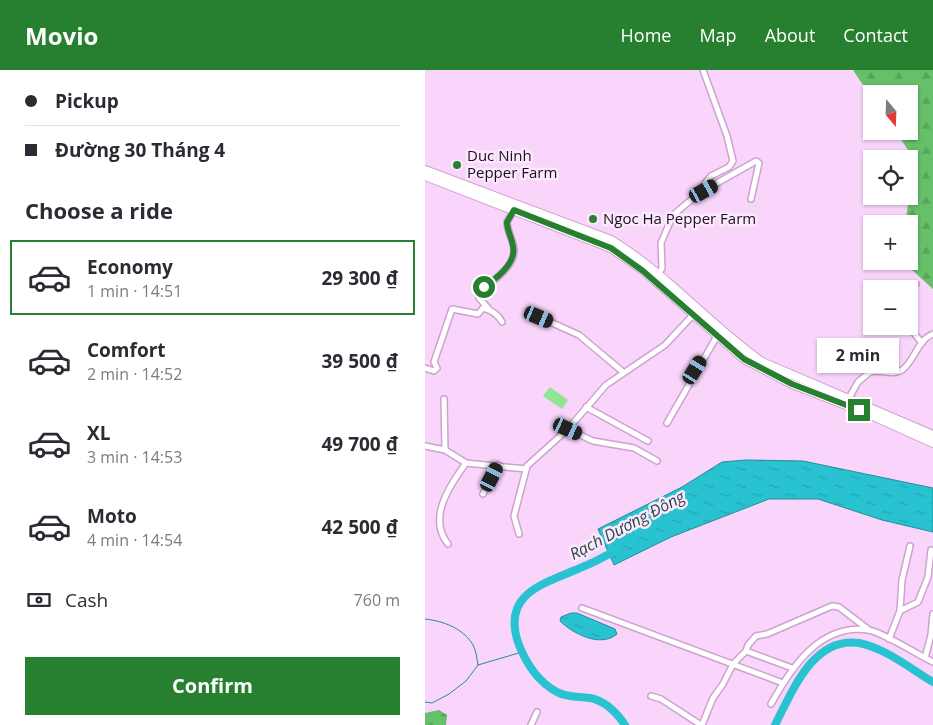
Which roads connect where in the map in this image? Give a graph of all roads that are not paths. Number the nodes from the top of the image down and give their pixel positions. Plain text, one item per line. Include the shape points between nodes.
1 (703, 70) edge
2 (425, 170) edge
3 (425, 176) edge
4 (695, 195) junction
5 (751, 199) dead end
6 (514, 210) junction
7 (536, 215) junction
8 (594, 236) junction
9 (658, 275) junction
10 (489, 310) junction
11 (695, 312) junction
12 (539, 317) dead end
13 (502, 322) dead end
14 (933, 334) edge
15 (915, 335) edge
16 (717, 336) junction
17 (922, 343) junction
18 (425, 368) edge
19 (623, 372) junction
20 (793, 381) junction
21 (849, 398) junction
22 (444, 400) dead end
23 (586, 407) junction
24 (667, 423) dead end
25 (898, 424) junction
26 (568, 429) junction
27 (933, 435) edge
28 (647, 441) dead end
29 (933, 443) edge
30 (425, 446) edge
31 (445, 450) junction
32 (657, 461) dead end
33 (466, 463) junction
34 (499, 465) junction
35 (526, 469) junction
36 (483, 494) dead end
37 (519, 534) dead end
38 (448, 544) dead end
39 (910, 546) dead end
40 (931, 550) dead end
41 (582, 608) dead end
42 (900, 611) junction
43 (933, 614) edge
44 (869, 630) junction
45 (889, 639) junction
46 (746, 651) junction
47 (922, 657) junction
48 (933, 662) edge
49 (733, 664) junction
50 (792, 668) junction
51 (783, 683) junction
52 (651, 696) dead end
53 (771, 704) dead end
54 (537, 712) dead end
55 (531, 725) edge
56 (701, 725) edge

1 - 4 street via 733,158 729,167 711,176
2 - 7 main road
3 - 6 main road
4 - 5 street via 757,161
4 - 9 street via 670,220 661,243 662,268
6 - 7 main road
6 - 10 street via 507,222 513,255 497,279 484,287 478,299
7 - 8 main road
8 - 9 main road via 627,249
8 - 11 main road
9 - 11 main road
10 - 13 street
10 - 18 street via 483,308 474,315 452,309 434,362 437,368 434,371
11 - 16 main road
11 - 19 street via 665,345
11 - 20 main road
12 - 19 street via 579,335
14 - 17 street
15 - 17 street
16 - 20 main road via 744,359
16 - 24 street
17 - 21 street via 903,369 893,373 870,372 858,382
19 - 23 street
20 - 21 main road
20 - 25 main road
21 - 25 main road
22 - 31 street
23 - 26 street
23 - 28 street
25 - 27 main road
25 - 29 main road
26 - 32 street via 593,441 633,448
26 - 35 street
30 - 31 street
31 - 33 street
33 - 34 street
33 - 38 street via 443,498 441,533
34 - 35 street
34 - 36 street
35 - 37 street via 514,516
39 - 42 street via 902,580
40 - 42 street via 928,577 918,602
41 - 49 street
42 - 45 street
43 - 47 street via 931,635
44 - 45 street
44 - 46 street via 839,607 832,606 756,636
44 - 50 street via 833,635 814,646
45 - 47 street
46 - 49 street
46 - 50 street
47 - 48 street
49 - 51 street
49 - 56 street
50 - 51 street
51 - 53 street
52 - 56 street
54 - 55 street

